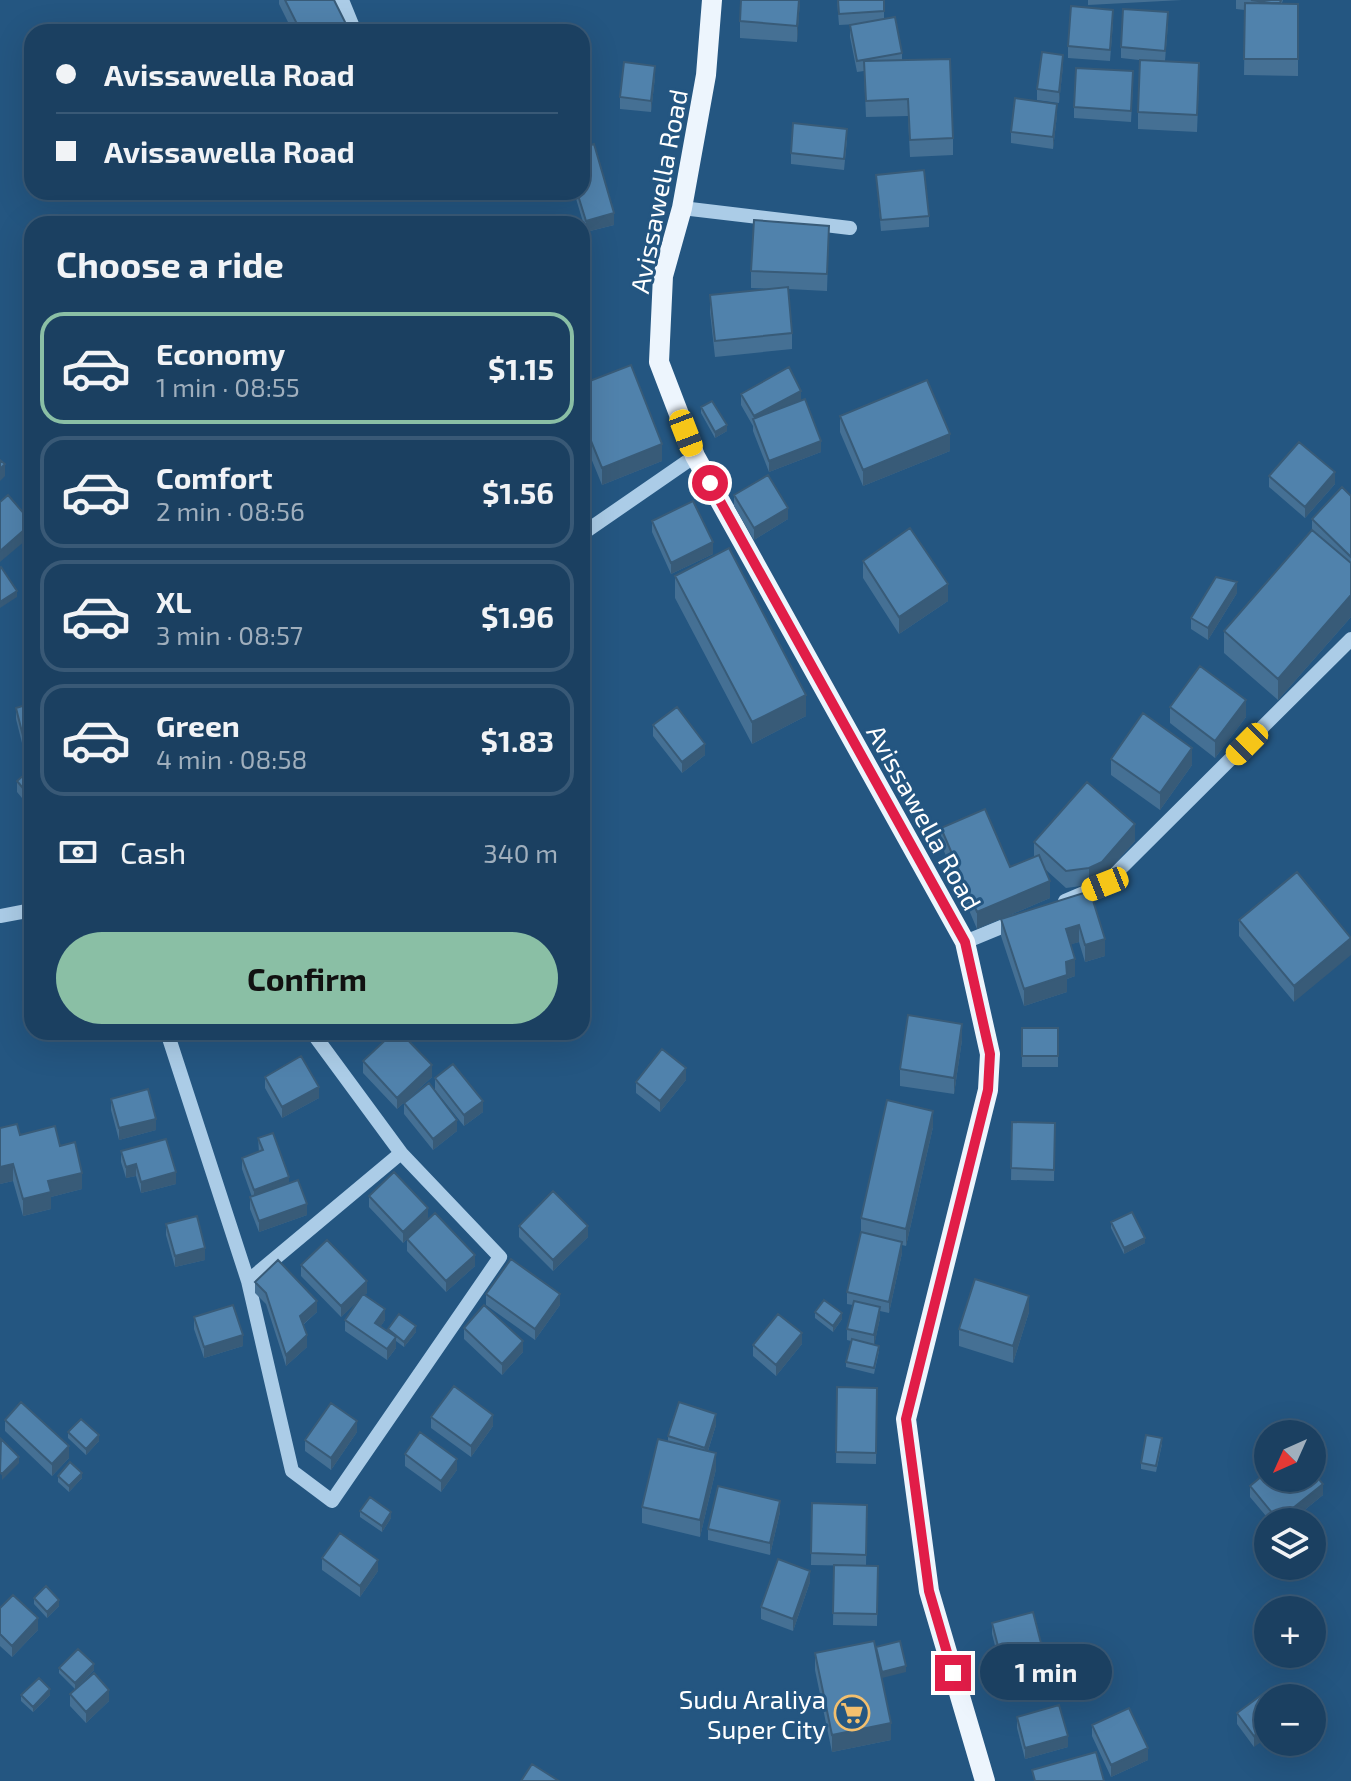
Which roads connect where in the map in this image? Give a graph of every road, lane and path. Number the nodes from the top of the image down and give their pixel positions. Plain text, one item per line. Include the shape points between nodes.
1 (342, 0) edge
2 (712, 0) edge
3 (352, 24) edge
4 (682, 208) junction
5 (850, 228) dead end
6 (695, 456) junction
7 (590, 528) edge
8 (1351, 639) edge
9 (24, 912) edge
10 (0, 916) edge
11 (965, 942) junction
12 (170, 1040) edge
13 (318, 1040) edge
14 (401, 1153) junction
15 (248, 1281) junction
16 (985, 1781) edge

1 - 3 street
2 - 4 main road, Avissawella Road via 706,75
4 - 5 street
4 - 6 main road, Avissawella Road via 663,276 659,362
6 - 7 street
6 - 11 main road, Avissawella Road
8 - 11 street via 1105,884
9 - 10 street
11 - 16 main road, Avissawella Road via 990,1054 988,1090 906,1419 929,1591
12 - 15 street
13 - 14 street
14 - 15 street
14 - 15 street via 500,1257 332,1501 292,1471

